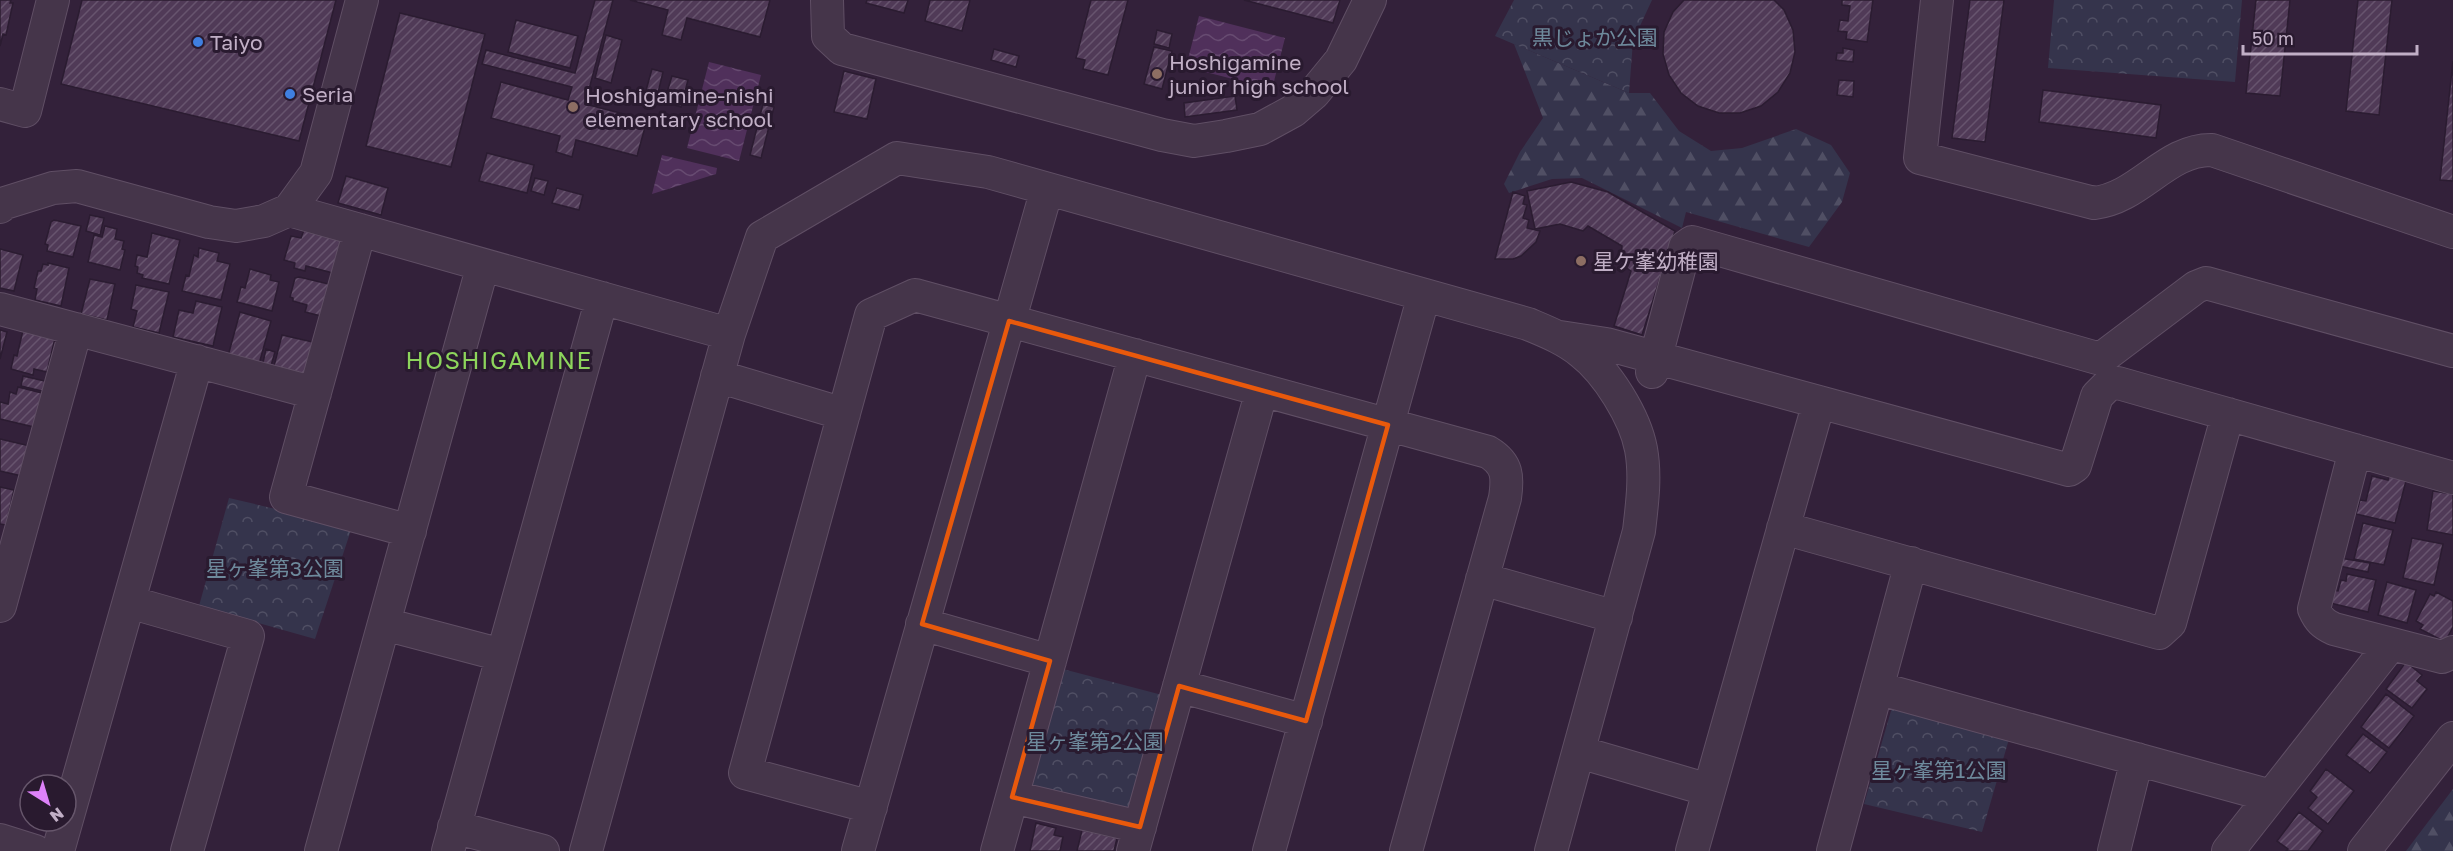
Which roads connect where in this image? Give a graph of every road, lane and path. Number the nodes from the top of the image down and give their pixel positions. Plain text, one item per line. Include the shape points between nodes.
1 (53, 0) edge
2 (362, 0) edge
3 (827, 0) edge
4 (1370, 0) edge
5 (1937, 0) edge
6 (0, 104) edge
7 (1047, 189) junction
8 (2, 202) edge
9 (289, 210) junction
10 (360, 230) junction
11 (2453, 232) edge
12 (483, 265) junction
13 (1424, 295) junction
14 (602, 298) junction
15 (0, 309) edge
16 (1009, 321) junction
17 (76, 329) junction
18 (729, 334) junction
19 (1559, 337) junction
20 (2453, 351) edge
21 (1135, 355) junction
22 (197, 361) junction
23 (1654, 364) junction
24 (717, 376) junction
25 (1262, 390) junction
26 (315, 393) junction
27 (1819, 402) junction
28 (844, 414) junction
29 (2228, 414) junction
30 (1388, 425) junction
31 (2355, 450) junction
32 (2453, 478) edge
33 (1783, 528) junction
34 (410, 531) junction
35 (1911, 563) junction
36 (1482, 579) junction
37 (129, 602) junction
38 (0, 606) edge
39 (1616, 617) junction
40 (384, 624) junction
41 (922, 624) junction
42 (2391, 644) junction
43 (2453, 652) edge
44 (502, 655) junction
45 (1050, 661) junction
46 (1179, 686) junction
47 (1877, 688) junction
48 (1306, 721) junction
49 (2450, 745) edge
50 (1579, 752) junction
51 (2137, 759) junction
52 (1709, 790) junction
53 (2271, 796) junction
54 (1012, 797) junction
55 (871, 807) junction
56 (451, 839) edge
57 (1136, 839) edge
58 (0, 840) edge
59 (35, 851) edge
60 (58, 851) edge
61 (187, 851) edge
62 (321, 851) edge
63 (543, 851) edge
64 (586, 851) edge
65 (858, 851) edge
66 (997, 851) edge
67 (1269, 851) edge
68 (1406, 851) edge
69 (1551, 851) edge
70 (1692, 851) edge
71 (1833, 851) edge
72 (2114, 851) edge
73 (2228, 851) edge
74 (2364, 851) edge

1 - 6 street via 25,111
2 - 9 street via 316,173
3 - 4 street via 828,36 842,48 1194,141 1260,129 1293,111 1341,60
5 - 11 street via 1920,158 2094,203 2124,195 2180,156 2212,150
7 - 13 street
7 - 16 street
7 - 18 street via 988,172 897,158 762,237
8 - 9 street via 53,188 77,186 236,226 264,221
9 - 10 street
10 - 12 street
10 - 26 street
12 - 14 street
12 - 34 street
13 - 19 street via 1528,324
13 - 30 street
14 - 18 street
14 - 44 street
15 - 17 street
16 - 21 street
16 - 28 street via 915,295 871,315
16 - 41 street
17 - 22 street
17 - 38 street
18 - 24 street
19 - 23 street via 1606,344
19 - 39 street via 1583,353 1619,397 1634,424 1641,449 1640,531
20 - 23 street via 2206,284 2196,287 2097,358 1692,242 1684,247
21 - 25 street
21 - 45 street
22 - 26 street
22 - 37 street
23 - 27 street
24 - 28 street
24 - 64 street
25 - 30 street
25 - 46 street
26 - 34 street via 286,497
27 - 29 street via 2069,471 2075,466 2097,396 2109,384 2118,383
27 - 33 street
28 - 55 street via 745,773
29 - 31 street
29 - 35 street via 2170,623 2159,633
30 - 36 street via 1488,452 1506,470 1505,498
30 - 48 street
31 - 32 street
31 - 42 street via 2314,609 2324,624
33 - 35 street
33 - 52 street
34 - 40 street
35 - 47 street
36 - 39 street
36 - 68 street
37 - 60 street
37 - 61 street via 248,636
39 - 50 street
40 - 44 street
40 - 62 street
41 - 45 street
41 - 55 street
42 - 43 street via 2442,657
42 - 53 street
44 - 56 street
45 - 54 street
46 - 48 street
46 - 57 street
47 - 51 street
47 - 71 street
48 - 67 street
49 - 74 street
50 - 52 street
50 - 69 street
51 - 53 street
51 - 72 street
52 - 70 street
53 - 73 street
54 - 57 street
54 - 66 street
55 - 65 street
56 - 63 street
58 - 59 street

